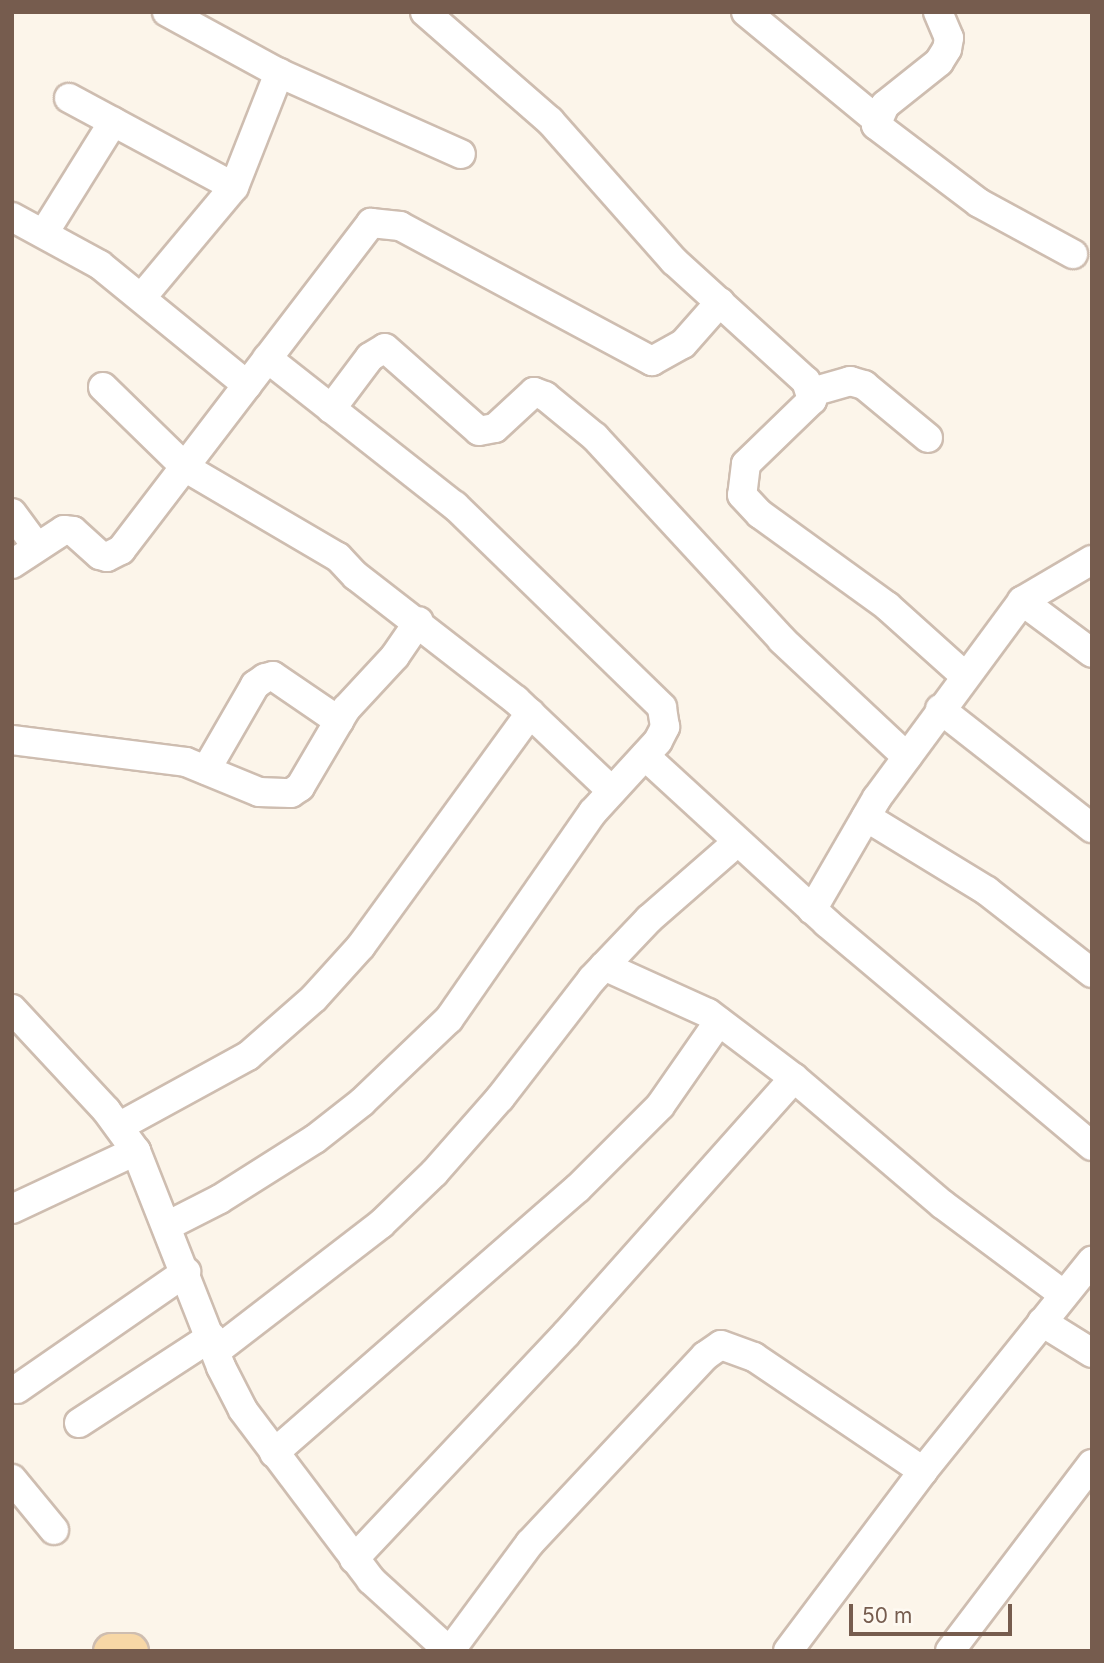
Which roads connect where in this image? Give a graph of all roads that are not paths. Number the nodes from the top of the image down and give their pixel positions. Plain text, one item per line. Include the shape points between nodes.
1 (167, 12) edge
2 (425, 12) edge
3 (746, 12) edge
4 (938, 12) edge
5 (279, 73) junction
6 (69, 98) dead end
7 (876, 118) junction
8 (113, 122) junction
9 (461, 154) dead end
10 (234, 187) junction
11 (12, 217) edge
12 (44, 233) junction
13 (1073, 254) dead end
14 (142, 297) junction
15 (720, 302) junction
16 (267, 358) junction
17 (247, 385) junction
18 (103, 387) dead end
19 (812, 392) junction
20 (331, 409) junction
21 (928, 439) dead end
22 (186, 468) junction
23 (12, 513) edge
24 (37, 547) junction
25 (1092, 559) edge
26 (12, 564) edge
27 (1023, 601) junction
28 (419, 621) junction
29 (1092, 653) edge
30 (965, 676) junction
31 (940, 709) junction
32 (530, 713) junction
33 (339, 720) junction
34 (12, 740) edge
35 (645, 756) junction
36 (906, 757) junction
37 (206, 770) junction
38 (612, 790) junction
39 (866, 817) junction
40 (1092, 828) edge
41 (737, 843) junction
42 (811, 909) junction
43 (604, 966) junction
44 (1092, 972) edge
45 (12, 1009) edge
46 (719, 1021) junction
47 (794, 1078) junction
48 (120, 1126) junction
49 (1092, 1146) edge
50 (136, 1151) junction
51 (12, 1209) edge
52 (167, 1226) junction
53 (1092, 1261) edge
54 (186, 1272) junction
55 (1064, 1295) junction
56 (1042, 1322) junction
57 (213, 1344) junction
58 (1092, 1353) edge
59 (17, 1389) dead end
60 (79, 1423) dead end
61 (274, 1452) junction
62 (1092, 1464) edge
63 (923, 1471) junction
64 (12, 1479) edge
65 (54, 1530) dead end
66 (354, 1559) junction
67 (111, 1651) edge
68 (130, 1651) edge
69 (450, 1651) edge
70 (788, 1651) edge
71 (950, 1651) edge

1 - 5 street
2 - 15 street via 550,121 674,261
3 - 7 street
4 - 7 street via 949,38 939,62 885,105
5 - 9 street
5 - 10 street
6 - 8 street
7 - 13 street via 887,138 970,197
8 - 10 street
8 - 12 street
10 - 14 street
11 - 12 street
12 - 14 street via 100,265
14 - 17 street
15 - 16 street via 683,344 652,361 400,226 378,221 363,230
15 - 19 street via 795,369
16 - 17 street
16 - 20 street
17 - 22 street
18 - 22 street
19 - 21 street via 850,381 864,385
19 - 30 street via 809,406 746,464 742,495 760,514 887,606
20 - 35 street via 455,506 662,707 665,727
20 - 36 street via 370,357 385,348 480,431 495,428 534,392 545,396 595,437 782,640
22 - 24 street via 135,535 113,555 100,555 73,531 64,530
22 - 28 street via 322,545 366,584
23 - 24 street
24 - 26 street
25 - 27 street
27 - 29 street
27 - 30 street
28 - 32 street
28 - 33 street
30 - 31 street
31 - 36 street
31 - 40 street
32 - 38 street
32 - 48 street via 369,936 314,998 248,1056
33 - 37 street via 300,787 290,793 259,792
33 - 37 street via 273,676 265,678 255,685
34 - 37 street via 128,752
35 - 38 street
35 - 41 street
36 - 39 street
38 - 52 street via 449,1019 362,1102 315,1139 220,1199
39 - 42 street
39 - 44 street via 987,891
41 - 42 street
41 - 43 street via 649,919
42 - 49 street
43 - 46 street via 677,995
43 - 57 street via 434,1173 381,1224
45 - 48 street
46 - 47 street
46 - 61 street via 674,1089 597,1170
47 - 55 street via 942,1204
47 - 66 street via 566,1334
48 - 50 street
50 - 51 street
50 - 52 street
52 - 54 street
53 - 55 street
54 - 57 street
54 - 59 street
55 - 56 street
56 - 58 street
56 - 63 street
57 - 60 street
57 - 61 street via 230,1388
61 - 66 street
62 - 71 street
63 - 69 street via 754,1357 722,1345 705,1356 530,1543
63 - 70 street
64 - 65 street
66 - 69 street via 387,1597
67 - 68 main road

